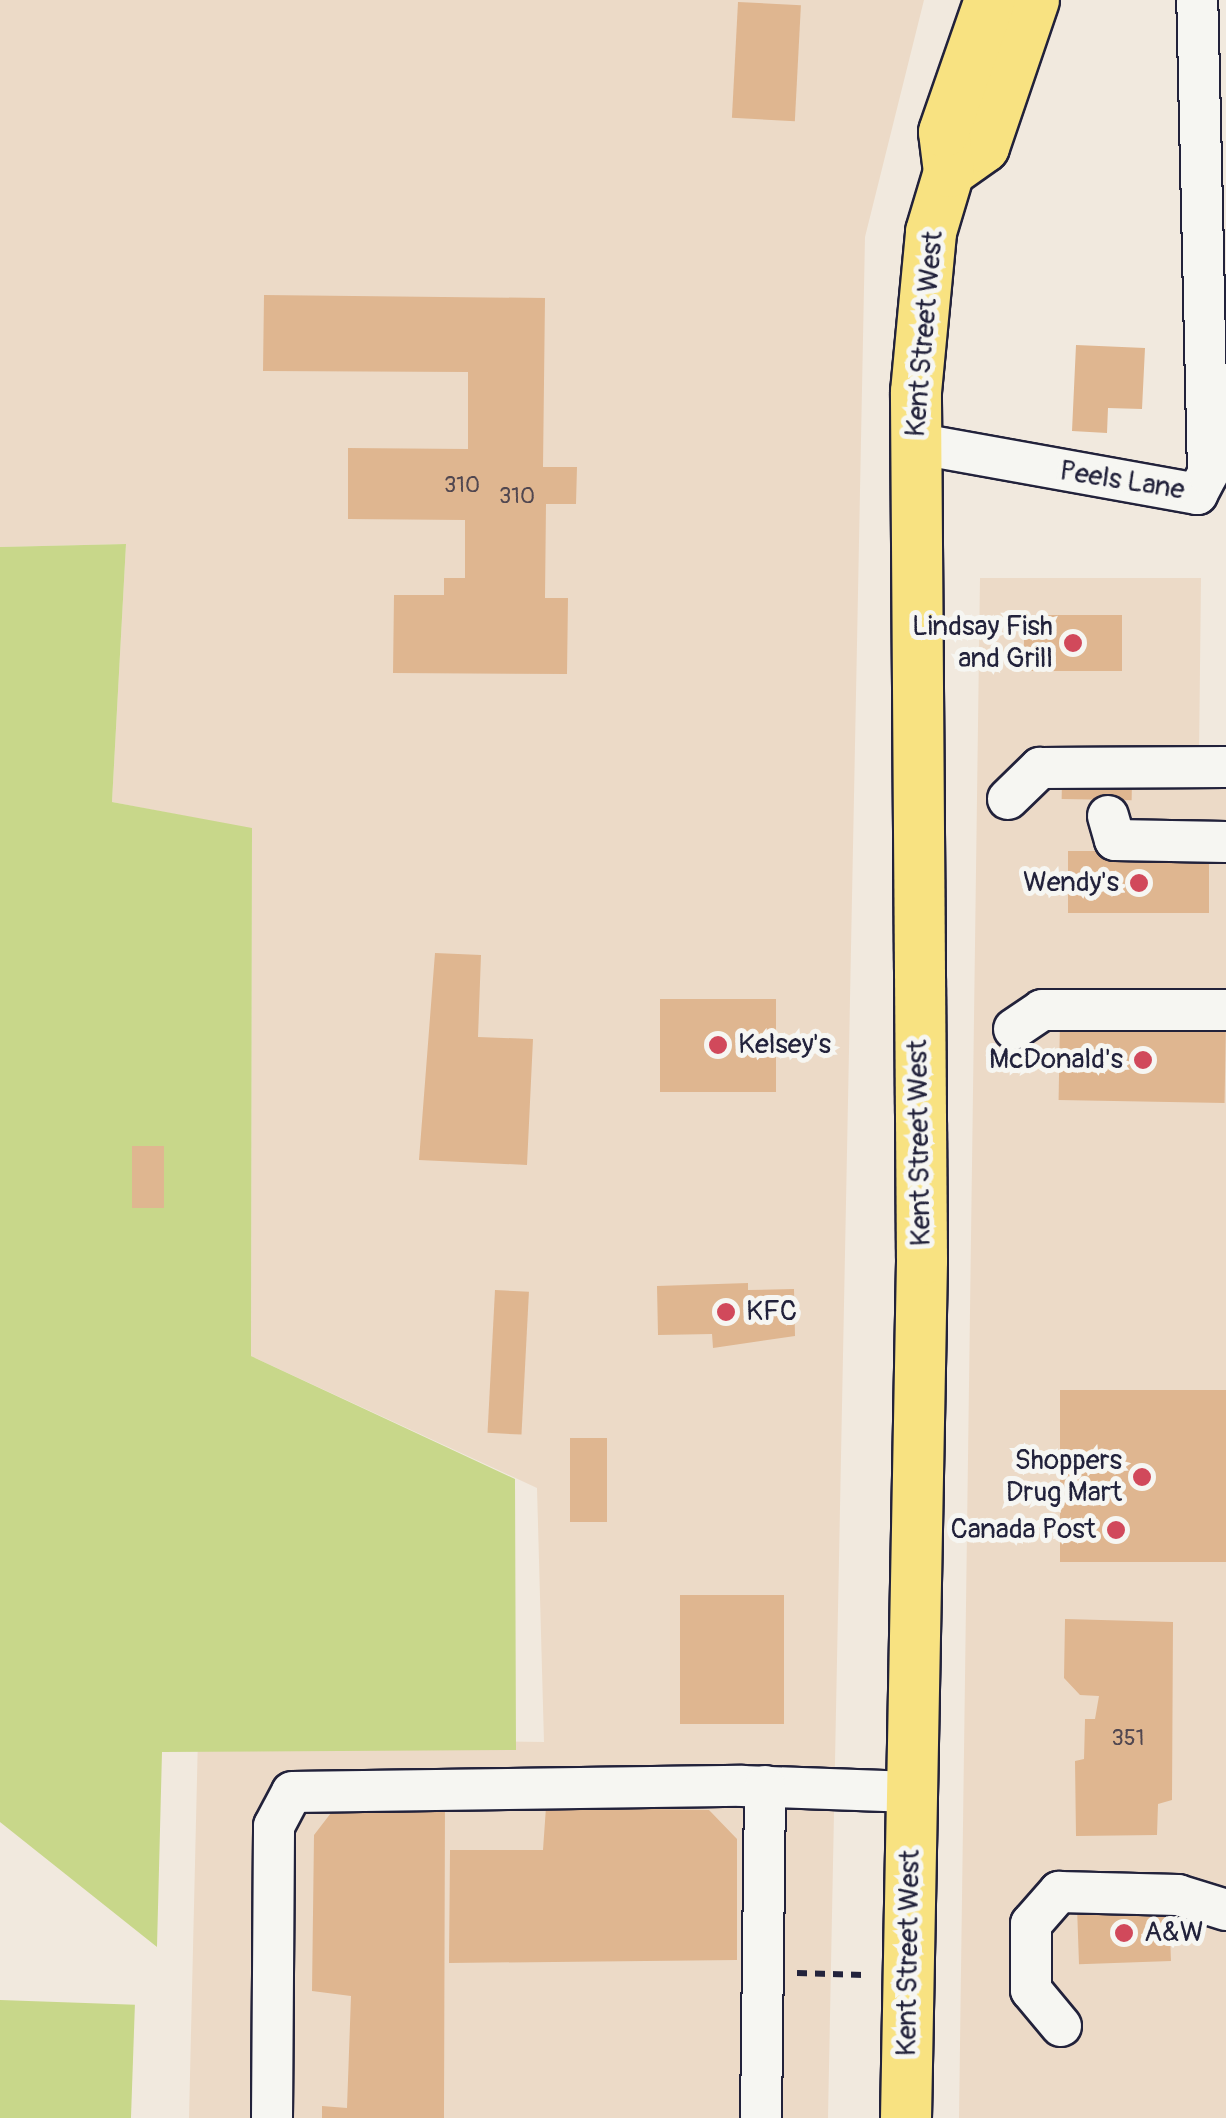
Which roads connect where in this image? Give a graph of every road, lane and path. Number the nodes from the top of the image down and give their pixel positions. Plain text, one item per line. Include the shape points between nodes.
1 (990, 0) edge
2 (1034, 0) edge
3 (1197, 0) edge
4 (950, 172) junction
5 (914, 443) junction
6 (1226, 767) edge
7 (1008, 799) dead end
8 (1108, 816) dead end
9 (1226, 842) edge
10 (1226, 1010) edge
11 (1014, 1029) dead end
12 (765, 1786) junction
13 (912, 1792) junction
14 (1226, 1910) edge
15 (760, 1972) junction
16 (864, 1975) dead end
17 (1061, 2026) dead end
18 (272, 2118) edge
19 (761, 2118) edge
20 (906, 2118) edge

1 - 4 main road, Kent Street West via 944,132
2 - 4 main road via 984,148
3 - 5 street, Peels Lane via 1208,473 1197,494
4 - 5 main road, Kent Street West via 931,232 923,292
5 - 13 main road, Kent Street West via 922,1260
6 - 7 street via 1040,768
8 - 9 street via 1115,840
10 - 11 street via 1042,1010
12 - 13 street
12 - 15 street
12 - 18 street via 292,1792 274,1826
13 - 20 main road, Kent Street West
14 - 17 street via 1178,1895 1059,1892 1030,1924 1031,1990
15 - 16 path
15 - 19 street

